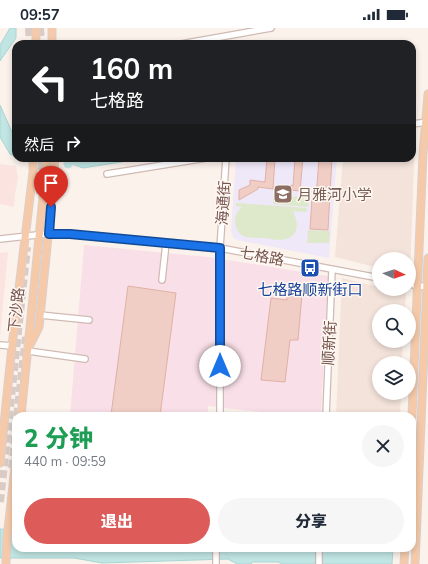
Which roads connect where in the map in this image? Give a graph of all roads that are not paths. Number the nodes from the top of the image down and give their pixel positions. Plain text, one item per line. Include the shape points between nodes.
1 (36, 28) edge
2 (52, 28) edge
3 (271, 28) edge
4 (36, 40) edge
5 (52, 40) edge
6 (204, 40) edge
7 (428, 94) edge
8 (426, 121) edge
9 (416, 123) edge
10 (33, 162) edge
11 (47, 162) edge
12 (55, 162) edge
13 (181, 162) edge
14 (226, 162) edge
15 (107, 174) dead end
16 (49, 234) junction
17 (40, 235) junction
18 (25, 236) junction
19 (0, 239) edge
20 (166, 243) junction
21 (220, 248) junction
22 (428, 258) edge
23 (332, 270) junction
24 (372, 277) edge
25 (162, 280) dead end
26 (417, 285) junction
27 (426, 287) junction
28 (40, 315) junction
29 (88, 320) dead end
30 (0, 345) edge
31 (12, 346) junction
32 (28, 351) junction
33 (85, 359) dead end
34 (21, 412) edge
35 (220, 412) edge
36 (326, 412) edge
37 (412, 412) edge
38 (0, 463) edge
39 (12, 494) edge
40 (416, 539) edge
41 (216, 552) edge
42 (319, 552) edge
43 (405, 552) edge
44 (415, 552) edge
45 (6, 562) edge
46 (216, 564) edge
47 (319, 564) edge
48 (404, 564) edge
49 (415, 564) edge

1 - 4 main road
2 - 5 main road
3 - 6 street
7 - 8 main road
8 - 9 street
8 - 26 main road
10 - 18 main road, 下沙路
11 - 17 main road, 下沙路
12 - 16 main road, 下沙路
13 - 15 street
14 - 21 street, 海通街
16 - 17 street, 七格路
16 - 20 street, 七格路
16 - 28 main road, 下沙路
17 - 18 street, 七格路
17 - 32 main road, 下沙路
18 - 19 street, 七格路
18 - 31 main road, 下沙路
20 - 21 street, 七格路
20 - 25 street
21 - 23 street, 七格路
21 - 35 street, 海通街
22 - 27 main road
23 - 24 street, 七格路
23 - 36 street, 顺新街
26 - 27 street
26 - 37 main road
27 - 40 main road
28 - 29 street
28 - 32 main road, 下沙路 via 39,327
30 - 31 street
31 - 38 main road, 下沙路
32 - 33 street
32 - 34 main road, 下沙路
39 - 45 main road
41 - 46 street
42 - 47 street
43 - 48 main road
44 - 49 main road

